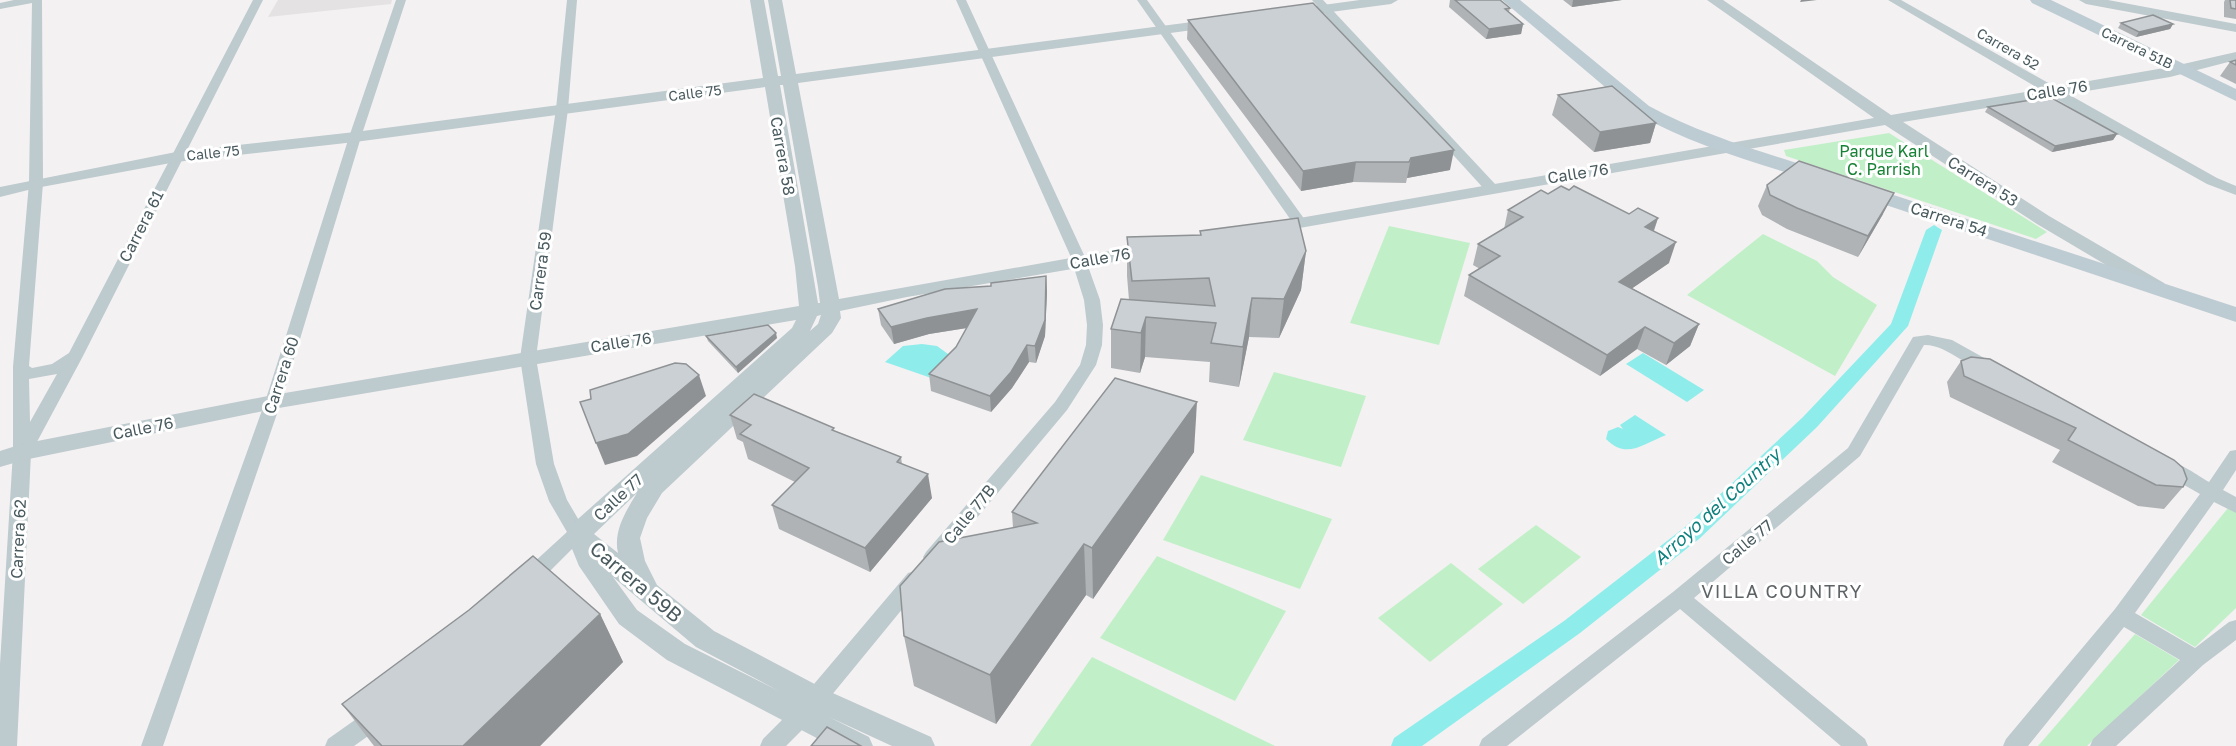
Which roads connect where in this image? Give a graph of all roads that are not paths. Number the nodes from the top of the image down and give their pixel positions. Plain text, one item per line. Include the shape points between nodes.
1 (31, 0) edge
2 (37, 0) edge
3 (258, 0) edge
4 (401, 0) edge
5 (572, 0) edge
6 (757, 0) edge
7 (775, 0) edge
8 (961, 0) edge
9 (1142, 0) edge
10 (1391, 0) edge
11 (1510, 0) edge
12 (1532, 0) edge
13 (1714, 0) edge
14 (1893, 0) edge
15 (2040, 0) edge
16 (2086, 0) edge
17 (1321, 4) edge
18 (0, 6) edge
19 (1279, 15) edge
20 (1232, 20) edge
21 (2236, 28) edge
22 (1162, 29) junction
23 (1594, 50) junction
24 (986, 54) junction
25 (1574, 54) junction
26 (2236, 56) edge
27 (2182, 70) junction
28 (791, 80) junction
29 (771, 83) junction
30 (2051, 91) junction
31 (2236, 96) edge
32 (562, 109) junction
33 (1886, 120) junction
34 (355, 137) junction
35 (1732, 147) junction
36 (1701, 153) junction
37 (176, 157) junction
38 (1788, 166) junction
39 (36, 183) junction
40 (1491, 188) junction
41 (2236, 191) edge
42 (0, 192) edge
43 (811, 192) junction
44 (790, 196) junction
45 (1300, 223) junction
46 (1257, 231) edge
47 (1176, 245) edge
48 (1080, 262) junction
49 (2166, 291) junction
50 (2214, 308) junction
51 (820, 309) junction
52 (2236, 315) edge
53 (2236, 323) edge
54 (75, 356) junction
55 (528, 358) junction
56 (21, 367) junction
57 (2004, 376) edge
58 (273, 402) junction
59 (22, 452) junction
60 (2236, 456) edge
61 (2150, 458) edge
62 (0, 459) edge
63 (2212, 492) junction
64 (2236, 506) edge
65 (578, 534) junction
66 (648, 592) junction
67 (508, 598) edge
68 (1680, 598) junction
69 (2122, 615) junction
70 (2236, 628) edge
71 (2196, 659) junction
72 (396, 702) edge
73 (808, 707) junction
74 (6, 746) edge
75 (152, 746) edge
76 (336, 746) edge
77 (771, 746) edge
78 (859, 746) edge
79 (921, 746) edge
80 (1490, 746) edge
81 (1857, 746) edge
82 (2014, 746) edge
83 (2101, 746) edge

1 - 18 street
2 - 39 street, Carrera 62
3 - 37 street, Carrera 61
4 - 34 street, Carrera 60
5 - 32 street, Carrera 59
6 - 29 street, Carrera 58
7 - 28 street, Carrera 58
8 - 24 street, Calle 77B
9 - 22 street
10 - 17 street
11 - 25 main road, Carrera 54
12 - 23 main road, Carrera 54
13 - 33 street, Carrera 53
14 - 30 street, Carrera 52
15 - 27 main road, Carrera 51B
16 - 21 street
17 - 19 street
17 - 40 street
20 - 22 street, Calle 75
22 - 24 street, Calle 75
22 - 45 street
23 - 25 main road
23 - 35 main road, Carrera 54 via 1663,106
24 - 28 street, Calle 75
24 - 48 street, Calle 77B
25 - 35 main road, Carrera 54 via 1664,123
26 - 27 street, Calle 76
27 - 30 street, Calle 76
27 - 31 main road, Carrera 51B
28 - 29 street, Calle 75
28 - 43 street, Carrera 58
29 - 32 street, Calle 75
29 - 44 street, Carrera 58
30 - 33 street, Calle 76
30 - 41 street, Carrera 52
32 - 34 street, Calle 75
32 - 55 street, Carrera 59
33 - 35 street, Calle 76
33 - 49 street, Carrera 53 via 2088,247
34 - 37 street, Calle 75
34 - 58 street, Carrera 60
35 - 36 street, Calle 76
35 - 38 main road, Carrera 54
36 - 38 main road
36 - 40 street, Calle 76
37 - 39 street, Calle 75
37 - 54 street, Carrera 61
38 - 49 main road, Carrera 54
39 - 42 street, Calle 75
39 - 56 street, Carrera 62
40 - 45 street, Calle 76
43 - 44 street
43 - 51 street, Carrera 58
44 - 51 street, Carrera 58
45 - 46 street, Calle 76
47 - 48 street, Calle 76
48 - 51 street, Calle 76
48 - 73 street, Calle 77B via 1095,325 1088,365 1061,406
49 - 50 main road, Carrera 53
50 - 52 main road, Carrera 53
50 - 53 street
51 - 55 street, Calle 76
51 - 65 street, Calle 77
51 - 66 street, Calle 77 via 831,318 825,328 654,487 634,516 627,538 631,562
54 - 56 street via 44,373 28,374
54 - 59 street, Carrera 61
55 - 58 street, Calle 76
55 - 65 street, Carrera 59 via 544,464 558,501
56 - 59 street, Carrera 62
57 - 68 street, Calle 77 via 1942,342 1928,338 1919,341 1854,452
58 - 59 street, Calle 76
58 - 75 street, Carrera 60
59 - 62 street, Calle 76
59 - 74 street, Carrera 62
60 - 63 street
61 - 63 street
63 - 64 street
63 - 69 street
65 - 66 street, Carrera 59B
65 - 67 street, Calle 77
65 - 73 street, Carrera 59B via 591,566 628,616 676,652
66 - 73 street, Carrera 59B via 705,639
68 - 80 street, Calle 77
68 - 81 street
69 - 71 street
69 - 82 street
70 - 71 street
71 - 83 street
72 - 76 street
73 - 77 street, Calle 77B
73 - 78 street, Carrera 59B
73 - 79 street, Carrera 59B

